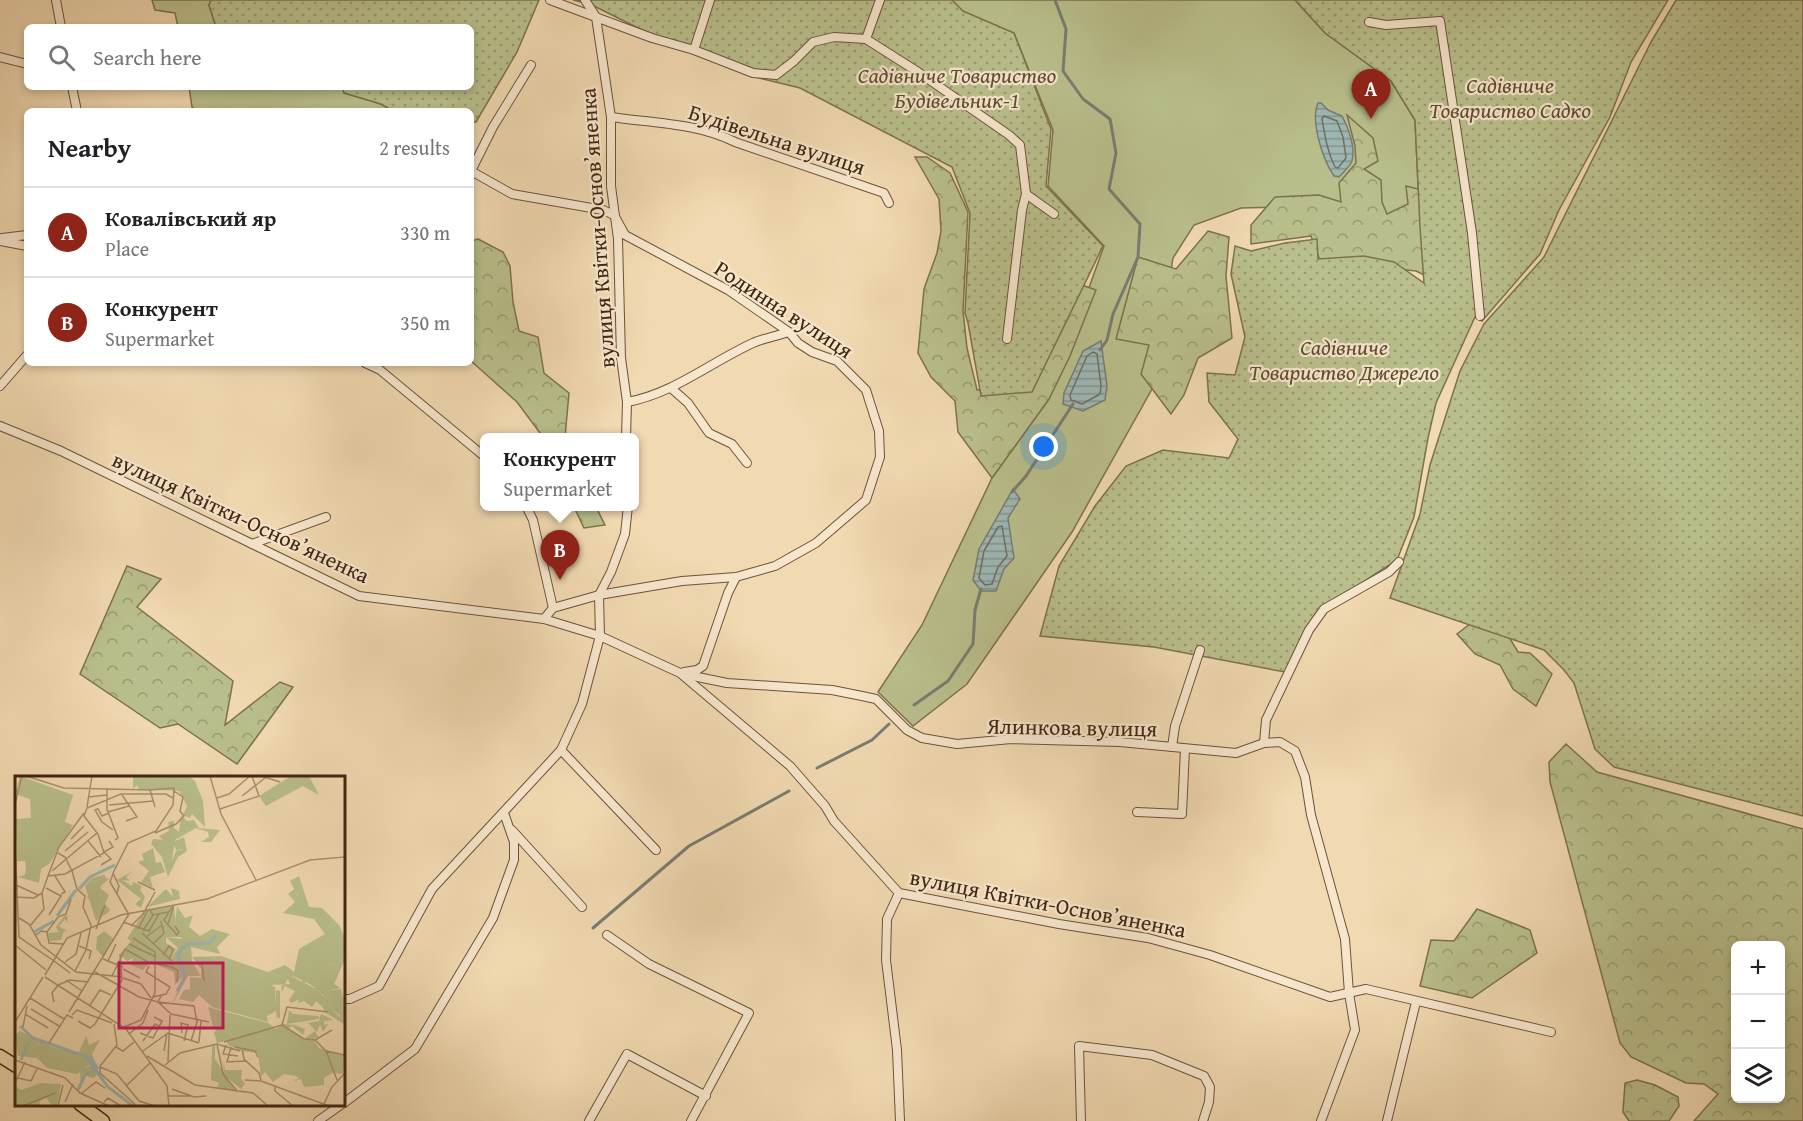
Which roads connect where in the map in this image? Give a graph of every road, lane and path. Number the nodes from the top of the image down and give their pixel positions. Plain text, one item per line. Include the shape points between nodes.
1 (56, 0) edge
2 (550, 0) edge
3 (585, 0) edge
4 (710, 0) edge
5 (880, 0) edge
6 (596, 17) junction
7 (1369, 22) dead end
8 (60, 24) edge
9 (866, 39) junction
10 (694, 50) junction
11 (0, 57) edge
12 (24, 63) edge
13 (531, 65) dead end
14 (73, 90) edge
15 (76, 108) edge
16 (611, 117) junction
17 (474, 165) edge
18 (474, 173) edge
19 (1026, 194) junction
20 (889, 203) dead end
21 (1054, 214) dead end
22 (614, 215) junction
23 (24, 236) edge
24 (0, 240) edge
25 (24, 245) edge
26 (1480, 316) dead end
27 (789, 332) junction
28 (1007, 339) dead end
29 (24, 358) edge
30 (371, 366) edge
31 (0, 386) edge
32 (671, 388) junction
33 (627, 402) junction
34 (0, 426) edge
35 (626, 433) edge
36 (480, 453) edge
37 (747, 463) dead end
38 (528, 511) edge
39 (628, 511) edge
40 (326, 517) dead end
41 (252, 544) junction
42 (1399, 562) dead end
43 (736, 577) junction
44 (599, 594) junction
45 (553, 608) junction
46 (544, 619) junction
47 (600, 636) junction
48 (1200, 650) dead end
49 (680, 673) junction
50 (922, 738) joint
51 (1264, 743) junction
52 (1172, 747) junction
53 (561, 750) junction
54 (1185, 750) junction
55 (1137, 812) dead end
56 (504, 813) junction
57 (509, 826) junction
58 (656, 850) dead end
59 (899, 893) junction
60 (582, 907) dead end
61 (607, 935) dead end
62 (1349, 993) junction
63 (345, 999) edge
64 (1416, 1002) junction
65 (1551, 1032) dead end
66 (0, 1056) edge
67 (15, 1065) edge
68 (706, 1096) junction
69 (345, 1102) edge
70 (88, 1106) edge
71 (340, 1106) edge
72 (103, 1121) edge
73 (318, 1121) edge
74 (589, 1121) edge
75 (691, 1121) edge
76 (900, 1121) edge
77 (1081, 1121) edge
78 (1203, 1121) edge
79 (1321, 1121) edge
80 (1387, 1121) edge

1 - 8 street
2 - 6 street
3 - 6 street
4 - 10 street
5 - 9 street
6 - 10 street
6 - 16 street, вулиця Квітки-Основʼяненка
7 - 26 street via 1386,25 1440,21 1473,233
9 - 10 street via 834,37 813,42 776,75 753,73
9 - 19 street via 1020,145
11 - 12 street
13 - 17 street
14 - 15 street
16 - 20 street, Будівельна вулиця via 676,125 722,136 884,193
16 - 22 street, вулиця Квітки-Основʼяненка
18 - 22 street via 512,194 592,207
19 - 21 street
19 - 28 street
22 - 27 street, Родинна вулиця via 625,235 729,290
22 - 33 street, вулиця Квітки-Основʼяненка
23 - 24 street
24 - 25 street
27 - 32 street via 755,342
27 - 43 street, Родинна вулиця via 812,352 837,361 866,390 879,431 880,457 866,501 816,543 775,566
29 - 31 street
30 - 36 street
32 - 33 street
32 - 37 street via 688,403 709,433 732,444
33 - 35 street, вулиця Квітки-Основʼяненка
34 - 41 street, вулиця Квітки-Основʼяненка via 61,451
38 - 45 street
39 - 44 street via 625,534
40 - 41 street
41 - 46 street, вулиця Квітки-Основʼяненка via 359,596
42 - 51 street via 1389,572 1324,609 1309,630 1266,720
43 - 44 street, Родинна вулиця
43 - 49 street via 703,666
44 - 45 street, Родинна вулиця
44 - 47 street
45 - 46 street
46 - 47 street, вулиця Квітки-Основʼяненка
47 - 49 street, вулиця Квітки-Основʼяненка
47 - 53 street via 582,704
48 - 52 street
49 - 50 street, вулиця Квітки-Основʼяненка via 727,683 832,690 876,699 907,730
49 - 59 street, вулиця Квітки-Основʼяненка via 790,766
50 - 52 street, Ялинкова вулиця via 957,744 1011,739
51 - 54 street, Ялинкова вулиця via 1236,753
51 - 62 street via 1280,742 1294,751 1305,777 1311,816 1345,939
52 - 54 street, Ялинкова вулиця
53 - 56 street
53 - 58 street
54 - 55 street, Ялинкова вулиця via 1182,814
56 - 57 street
56 - 63 street via 432,889 379,986
57 - 60 street
57 - 69 street via 514,860 493,918 415,1049
59 - 62 street, вулиця Квітки-Основʼяненка via 1148,938 1330,997
59 - 76 street via 887,919 886,960 897,1050
61 - 68 street via 649,963 749,1013
62 - 64 street, вулиця Квітки-Основʼяненка via 1366,989
62 - 79 street via 1355,1030
64 - 65 street, вулиця Квітки-Основʼяненка
64 - 80 street
66 - 67 main road
68 - 74 street via 627,1054
68 - 75 street
70 - 72 main road
71 - 73 street
77 - 78 street via 1079,1046 1152,1055 1204,1076 1210,1087

